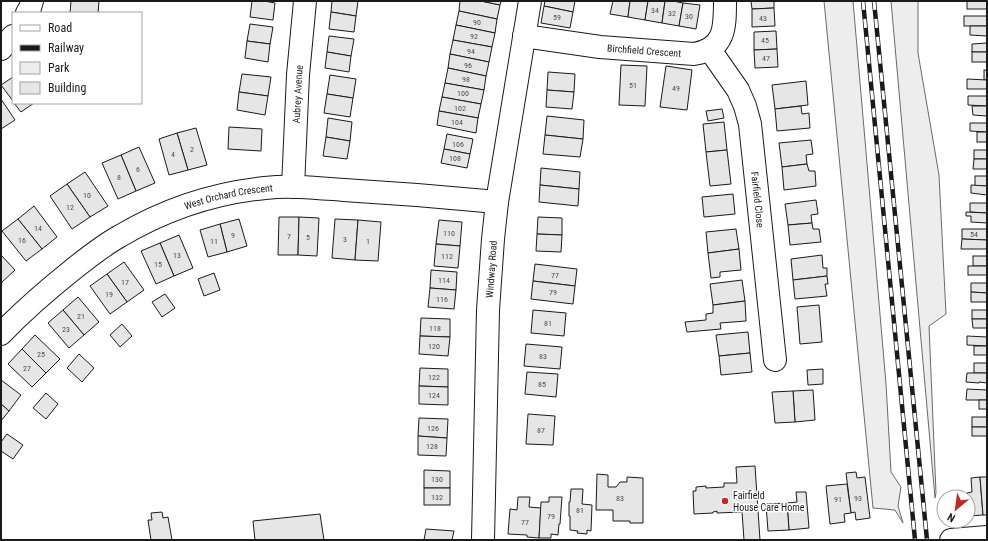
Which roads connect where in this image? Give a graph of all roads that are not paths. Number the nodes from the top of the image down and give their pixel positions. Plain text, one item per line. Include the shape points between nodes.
1 (32, 1) edge
2 (305, 1) edge
3 (530, 1) edge
4 (725, 1) edge
5 (28, 12) edge
6 (524, 36) junction
7 (12, 37) edge
8 (1, 49) edge
9 (710, 50) junction
10 (293, 187) junction
11 (497, 202) junction
12 (1, 334) edge
13 (775, 360) dead end
14 (987, 537) edge
15 (483, 540) edge
16 (951, 540) edge

1 - 5 street
2 - 10 street, Aubrey Avenue via 298,75
3 - 6 street, Windway Road
4 - 9 street via 724,26 720,39
6 - 9 street, Birchfield Crescent via 600,47 694,54
6 - 11 street, Windway Road
7 - 8 street
9 - 13 street, Fairfield Close via 738,90 750,124
10 - 11 street, West Orchard Crescent
10 - 12 street, West Orchard Crescent via 223,194 188,205 119,236 48,290
11 - 15 street, Windway Road via 488,310
14 - 16 street

